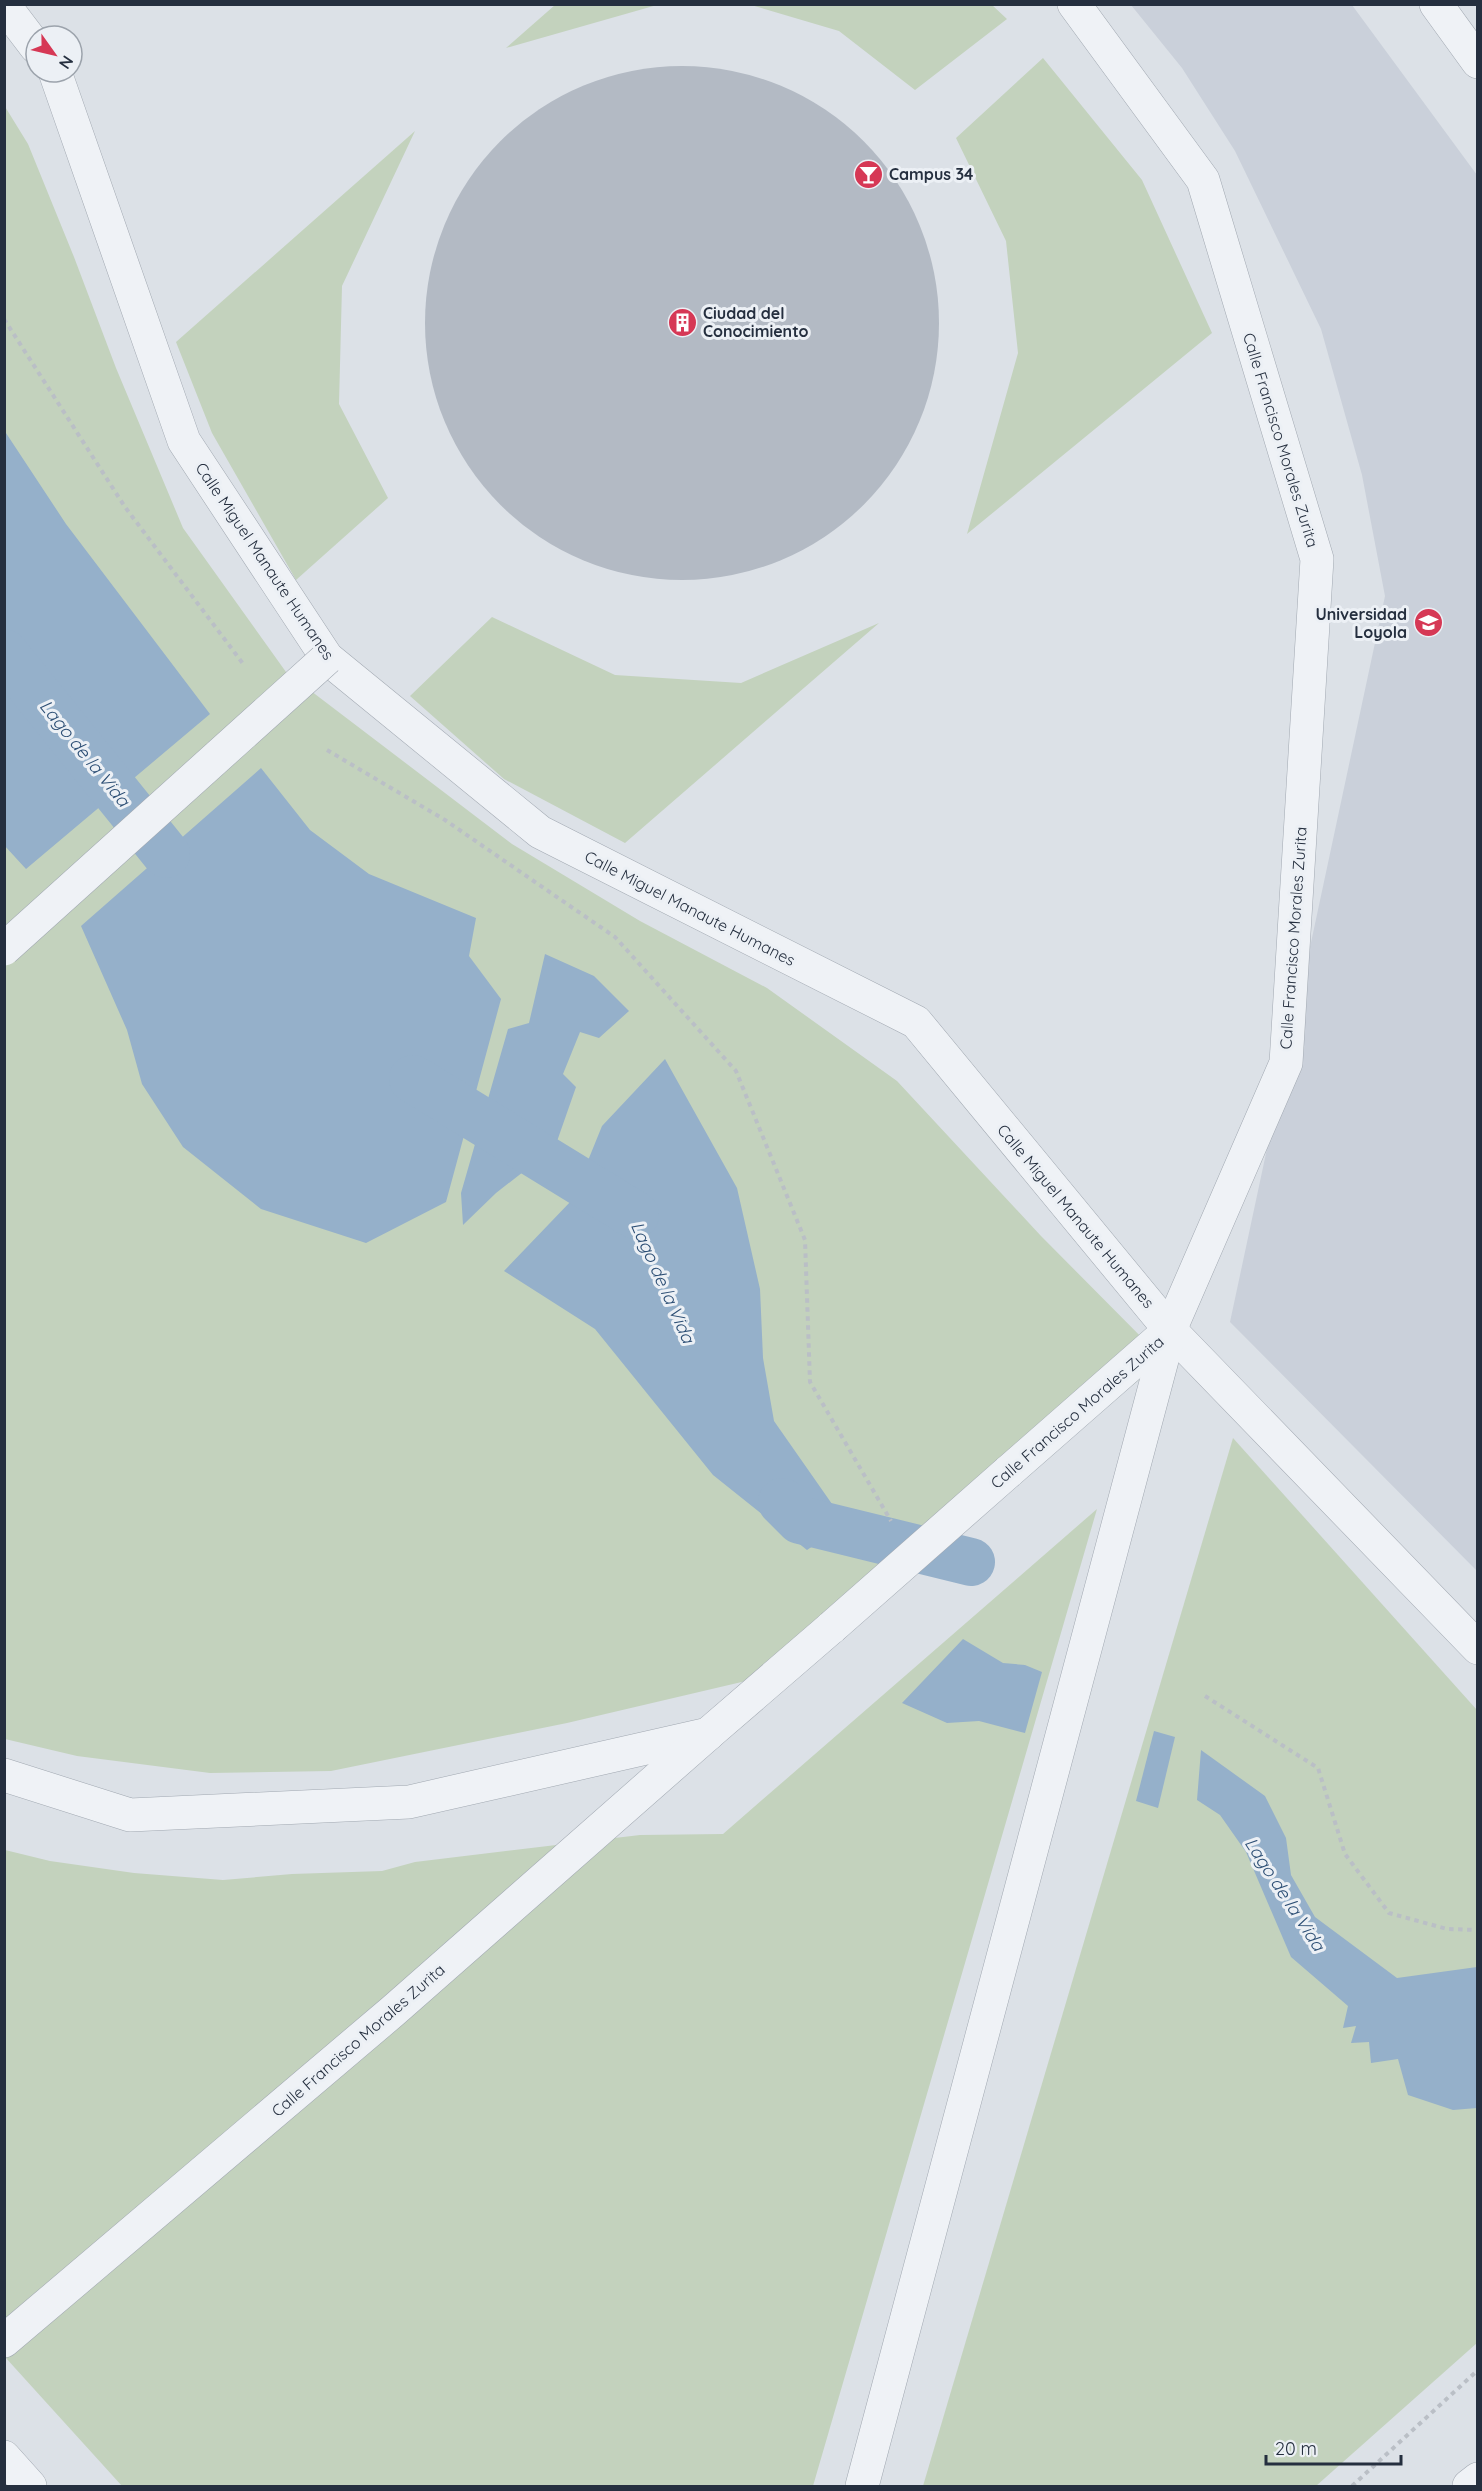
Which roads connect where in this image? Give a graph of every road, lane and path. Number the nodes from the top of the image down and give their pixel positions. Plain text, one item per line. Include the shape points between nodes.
1 (1074, 4) edge
2 (1436, 4) edge
3 (4, 5) edge
4 (24, 31) edge
5 (1478, 62) edge
6 (59, 84) edge
7 (4, 318) edge
8 (327, 658) junction
9 (244, 665) dead end
10 (327, 750) dead end
11 (4, 949) edge
12 (1170, 1330) junction
13 (895, 1527) dead end
14 (1478, 1648) edge
15 (1205, 1696) dead end
16 (708, 1734) junction
17 (4, 1775) edge
18 (1478, 1930) edge
19 (4, 2341) edge
20 (1478, 2370) edge
21 (4, 2457) edge
22 (1478, 2479) edge
23 (30, 2487) edge
24 (862, 2487) edge
25 (1352, 2487) edge
26 (1469, 2487) edge

1 - 12 street, Calle Francisco Morales Zurita via 1203,180 1317,559 1286,1063
2 - 5 street
3 - 4 street
6 - 8 street, Calle Miguel Manaute Humanes via 184,441
7 - 9 path via 125,507
8 - 11 street, bridge
8 - 12 street, Calle Miguel Manaute Humanes via 540,832 916,1022
10 - 13 path via 445,820 615,937 736,1071 805,1240 810,1382
12 - 14 street, Calle Miguel Manaute Humanes
12 - 16 street, Calle Francisco Morales Zurita, bridge
12 - 24 street
15 - 18 path via 1318,1768 1345,1854 1389,1913 1447,1929
16 - 17 street, Calle Francisco Morales Zurita via 409,1802 130,1815
16 - 19 street, Calle Francisco Morales Zurita via 393,2011
20 - 25 path
21 - 23 street
22 - 26 street

